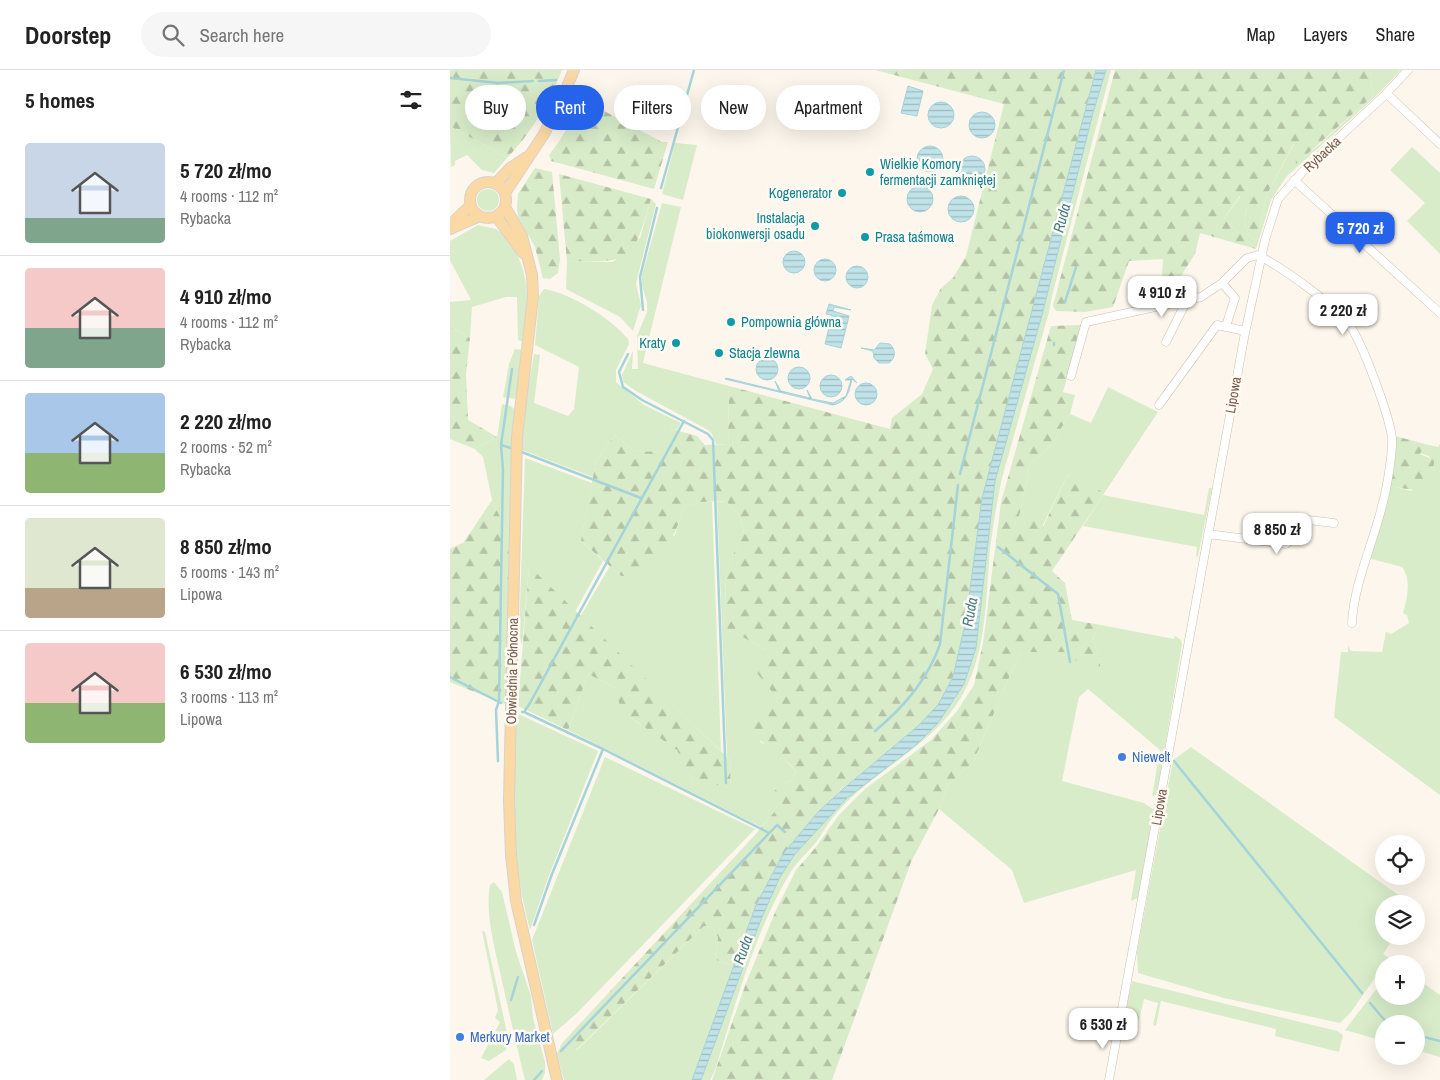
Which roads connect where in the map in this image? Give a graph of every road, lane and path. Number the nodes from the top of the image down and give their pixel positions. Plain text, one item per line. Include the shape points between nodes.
1 (574, 70) edge
2 (1408, 70) edge
3 (1387, 94) junction
4 (1440, 144) edge
5 (528, 156) junction
6 (1294, 180) junction
7 (496, 183) junction
8 (505, 193) junction
9 (471, 204) junction
10 (505, 207) junction
11 (480, 216) junction
12 (496, 216) junction
13 (450, 225) edge
14 (450, 229) edge
15 (1261, 256) junction
16 (528, 259) junction
17 (1222, 284) junction
18 (1186, 302) junction
19 (1440, 313) edge
20 (1226, 326) junction
21 (1245, 331) junction
22 (1166, 342) dead end
23 (1071, 376) dead end
24 (1159, 405) dead end
25 (1334, 523) dead end
26 (1208, 534) junction
27 (1352, 624) dead end
28 (558, 1080) edge
29 (1109, 1080) edge

1 - 5 main road via 554,116
2 - 3 street, Rybacka
3 - 4 street
3 - 6 street, Rybacka
5 - 7 main road
5 - 8 main road
6 - 15 street, Rybacka via 1275,205
6 - 19 street
7 - 8 main road
7 - 9 main road via 483,182 476,187 471,194
8 - 10 main road
9 - 11 main road
9 - 13 main road
10 - 12 main road
10 - 16 main road, Obwiednia Północna via 522,236
11 - 12 main road
11 - 14 main road
12 - 16 main road, Obwiednia Północna
15 - 17 street via 1247,258
15 - 21 street, Lipowa
15 - 27 street via 1334,309 1351,326 1370,369 1392,438 1384,500 1364,566
16 - 28 main road, Obwiednia Północna via 533,297 518,437 510,829 516,901
17 - 18 street via 1206,295
17 - 20 street via 1235,298
18 - 22 street
18 - 23 street via 1086,322
20 - 21 street
20 - 24 street via 1217,325
21 - 26 street, Lipowa
25 - 26 street via 1299,519 1292,540 1286,544
26 - 29 street, Lipowa

